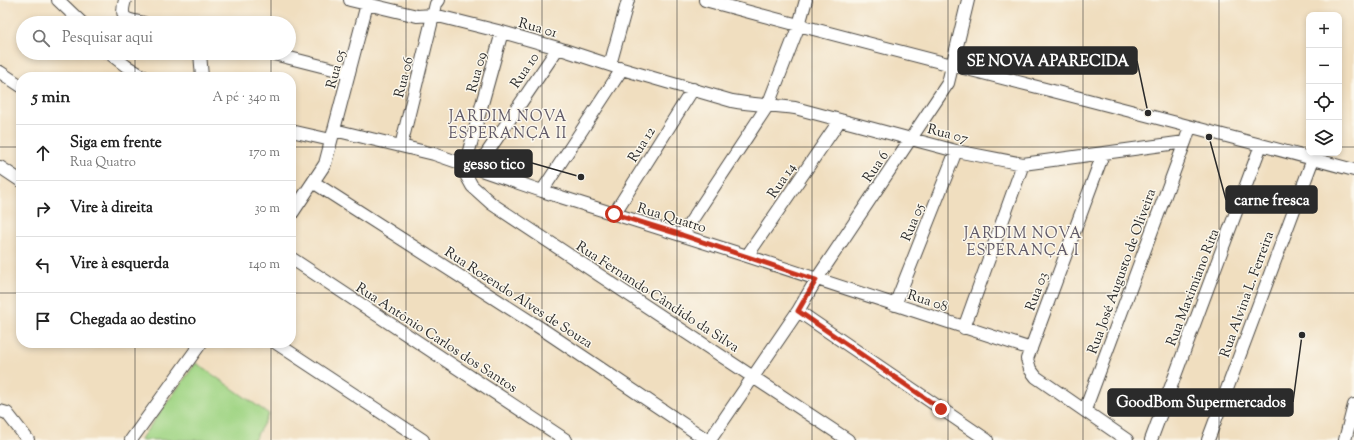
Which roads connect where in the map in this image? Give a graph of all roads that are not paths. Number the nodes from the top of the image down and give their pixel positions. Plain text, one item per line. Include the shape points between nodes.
1 (58, 0) edge
2 (124, 0) edge
3 (350, 0) edge
4 (439, 0) edge
5 (628, 0) edge
6 (705, 0) edge
7 (806, 0) edge
8 (968, 0) edge
9 (367, 4) junction
10 (434, 15) junction
11 (75, 16) edge
12 (123, 16) edge
13 (799, 26) junction
14 (502, 32) junction
15 (558, 48) junction
16 (296, 59) edge
17 (118, 60) edge
18 (201, 60) edge
19 (610, 65) junction
20 (953, 66) junction
21 (622, 69) junction
22 (0, 72) edge
23 (136, 72) edge
24 (202, 72) edge
25 (349, 72) junction
26 (16, 83) edge
27 (693, 89) junction
28 (768, 104) junction
29 (840, 120) junction
30 (1190, 127) junction
31 (296, 131) edge
32 (332, 135) junction
33 (911, 139) junction
34 (1185, 142) junction
35 (1261, 145) junction
36 (401, 146) junction
37 (956, 151) junction
38 (1103, 154) junction
39 (1313, 159) junction
40 (1023, 164) junction
41 (0, 167) edge
42 (470, 167) junction
43 (1354, 170) edge
44 (16, 178) edge
45 (313, 182) junction
46 (542, 191) junction
47 (296, 208) edge
48 (614, 214) junction
49 (682, 235) junction
50 (747, 256) junction
51 (296, 261) edge
52 (816, 280) junction
53 (895, 305) junction
54 (798, 311) junction
55 (964, 328) junction
56 (198, 348) edge
57 (284, 348) edge
58 (1030, 349) junction
59 (754, 376) junction
60 (1354, 405) edge
61 (1085, 410) junction
62 (0, 411) edge
63 (1349, 433) edge
64 (28, 440) edge
65 (131, 440) edge
66 (423, 440) edge
67 (566, 440) edge
68 (708, 440) edge
69 (848, 440) edge
70 (987, 440) edge
71 (1127, 440) edge
72 (1150, 440) edge
73 (1208, 440) edge

1 - 11 street
2 - 12 street
3 - 9 street, Rua 01
4 - 10 street, Rua 06
5 - 19 street
6 - 13 street
7 - 13 street
8 - 20 street, Rua 6
9 - 10 street, Rua 01 via 417,16
9 - 25 street, Rua 05
10 - 14 street, Rua 01
10 - 36 street, Rua 06
13 - 20 street
13 - 28 street
14 - 15 street, Rua 01
14 - 42 street, Rua 09
15 - 19 street, Rua 01
15 - 42 street, Rua 10
16 - 25 street
17 - 23 street
18 - 24 street
19 - 21 street, Rua 01
20 - 30 street
20 - 33 street, Rua 6 via 948,83
21 - 27 street, Rua 01
21 - 46 street
22 - 26 street
25 - 32 street, Rua 05
27 - 28 street, Rua 07 via 732,101
27 - 48 street, Rua 12
28 - 29 street, Rua 07
28 - 49 street
29 - 33 street, Rua 07
29 - 50 street, Rua 14
30 - 34 street
30 - 35 street
31 - 32 street
32 - 36 street, Rua Quatro
32 - 45 street, Rua 05 via 325,164
33 - 37 street, Rua 07
33 - 52 street, Rua 6
34 - 38 street, Rua 07
34 - 61 street, Rua José Augusto de Oliveira
35 - 39 street
35 - 72 street, Rua Maximiano Rita
36 - 42 street, Rua Quatro
37 - 40 street, Rua 07
37 - 53 street, Rua 05
38 - 40 street, Rua 07
38 - 58 street, Rua 03
39 - 43 street
39 - 73 street, Rua Alvina L. Ferreira
40 - 55 street
41 - 44 street
42 - 46 street, Rua Quatro
42 - 59 street, Rua Fernando Cândido da Silva via 466,175 472,186 492,204
45 - 47 street, Rua 05
45 - 68 street, Rua Rozendo Alves de Souza
46 - 48 street, Rua Quatro
48 - 49 street, Rua Quatro
49 - 50 street, Rua Quatro
50 - 52 street, Rua Quatro
51 - 67 street, Rua Antônio Carlos dos Santos
52 - 53 street, Rua 08
52 - 54 street, Rua 6
53 - 55 street, Rua 08
54 - 59 street, Rua 6
54 - 70 street
55 - 58 street, Rua 08
56 - 65 street
57 - 66 street
58 - 61 street, Rua 03 via 1027,359 1036,378
59 - 68 street, Rua 6
59 - 69 street, Rua Fernando Cândido da Silva
60 - 63 street
61 - 71 street, Rua 03
62 - 64 street via 7,413

